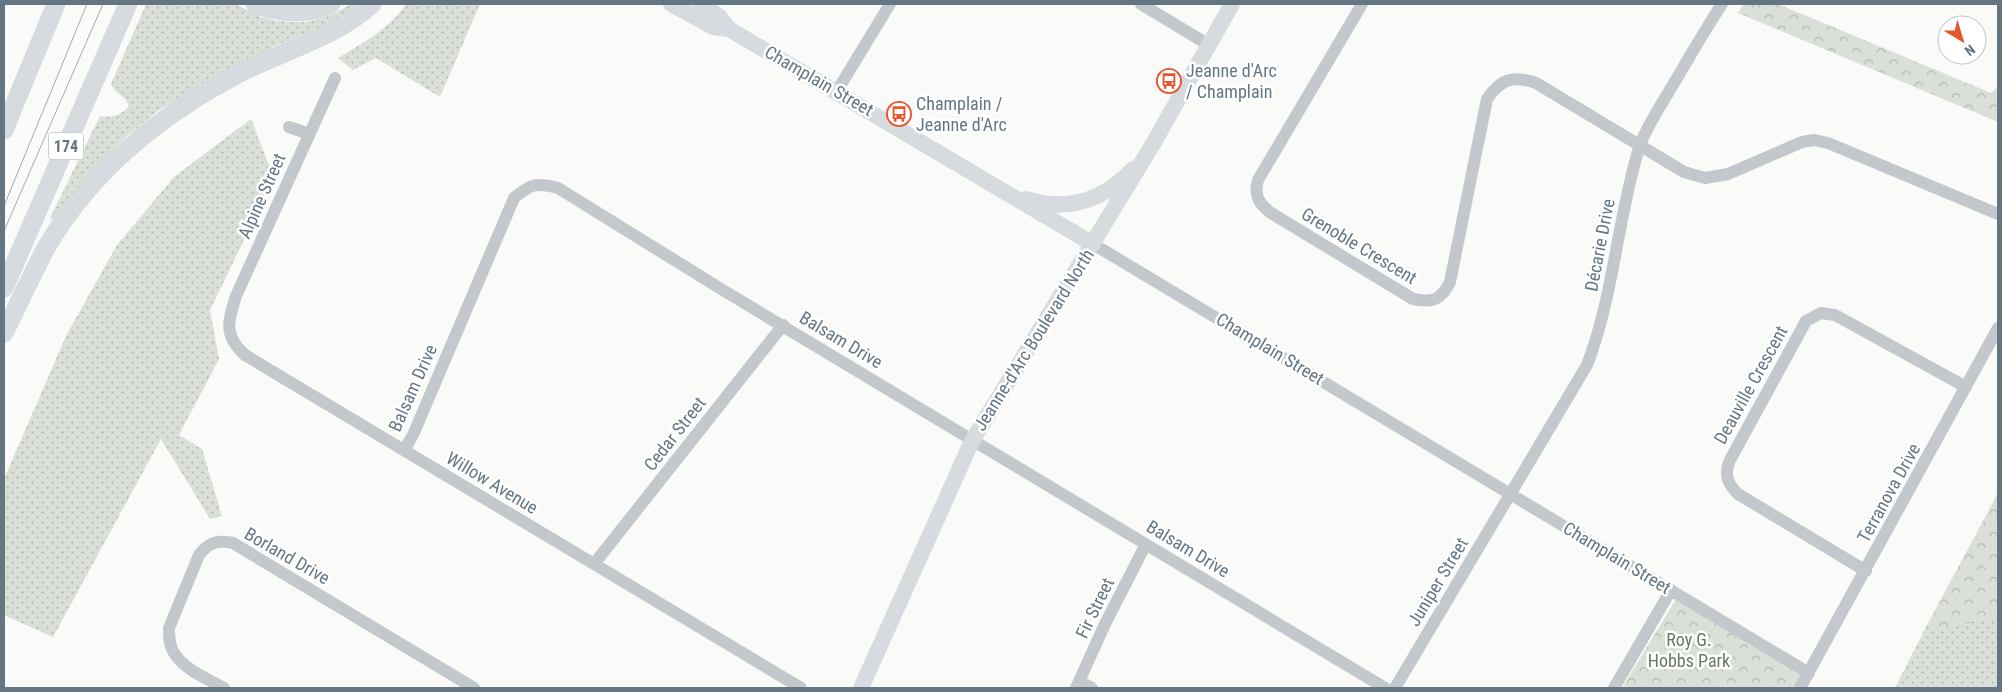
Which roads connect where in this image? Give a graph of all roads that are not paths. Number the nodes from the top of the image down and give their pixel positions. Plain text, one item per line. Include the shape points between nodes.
1 (56, 4) edge
2 (128, 4) edge
3 (255, 4) edge
4 (332, 4) edge
5 (372, 4) edge
6 (671, 4) edge
7 (700, 4) edge
8 (890, 4) edge
9 (1141, 4) edge
10 (1232, 4) edge
11 (1362, 4) edge
12 (1720, 4) edge
13 (729, 29) junction
14 (1208, 45) junction
15 (335, 78) dead end
16 (837, 91) junction
17 (289, 127) dead end
18 (4, 130) edge
19 (309, 134) junction
20 (1153, 144) junction
21 (1640, 146) junction
22 (1003, 192) junction
23 (1998, 214) edge
24 (1093, 244) junction
25 (246, 272) joint
26 (4, 288) edge
27 (783, 325) junction
28 (1998, 328) edge
29 (4, 334) edge
30 (1966, 387) junction
31 (972, 441) junction
32 (404, 450) junction
33 (1511, 494) junction
34 (1146, 544) junction
35 (594, 564) junction
36 (1866, 571) junction
37 (1670, 590) junction
38 (1809, 673) junction
39 (1078, 684) edge
40 (224, 688) edge
41 (474, 688) edge
42 (801, 688) edge
43 (861, 688) edge
44 (1092, 688) edge
45 (1385, 688) edge
46 (1395, 688) edge
47 (1614, 688) edge
48 (1800, 688) edge

1 - 18 highway
2 - 26 highway, 174
3 - 4 highway via 285,12 304,12
5 - 29 highway via 344,24 246,70 188,103 160,122 113,163 88,190 46,248
6 - 13 main road, Champlain Street via 713,27
7 - 13 main road, Champlain Street via 720,17
8 - 16 street
9 - 14 street
10 - 14 main road, Jeanne-d'Arc Boulevard North
11 - 21 street, Grenoble Crescent via 1258,180 1257,198 1271,213 1413,299 1426,302 1438,298 1450,282 1487,99 1495,87 1509,79 1536,83
12 - 21 street, Décarie Drive
13 - 16 main road, Champlain Street
14 - 20 main road, Jeanne-d'Arc Boulevard North
15 - 19 street, Alpine Street
16 - 22 main road, Champlain Street
17 - 19 street
19 - 25 street, Alpine Street
20 - 22 main road via 1118,183 1089,199 1069,205 1044,205
20 - 24 main road, Jeanne-d'Arc Boulevard North
21 - 23 street via 1684,172 1705,178 1728,174 1802,142 1814,140
21 - 33 street, Décarie Drive via 1631,176 1605,309 1587,365
22 - 24 main road, Champlain Street
24 - 31 main road, Jeanne-d'Arc Boulevard North
24 - 33 street, Champlain Street
25 - 32 street, Willow Avenue via 228,321 235,346
27 - 31 street, Balsam Drive
27 - 32 street, Balsam Drive via 558,188 543,184 529,186 514,198
27 - 35 street, Cedar Street
28 - 30 street, Terranova Drive
30 - 36 street, Terranova Drive
30 - 36 street, Deauville Crescent via 1835,315 1821,313 1806,322 1730,460 1726,477 1738,494
31 - 34 street, Balsam Drive
31 - 43 main road, Jeanne-d'Arc Boulevard North
32 - 35 street, Willow Avenue
33 - 37 street, Champlain Street
33 - 46 street, Juniper Street
34 - 39 street, Fir Street
34 - 45 street, Balsam Drive
35 - 42 street, Willow Avenue
36 - 38 street, Terranova Drive
37 - 38 street, Champlain Street
37 - 47 street
38 - 48 street, Terranova Drive
39 - 44 street
40 - 41 street, Borland Drive via 181,661 169,640 169,628 199,555 212,543 222,541 233,543

